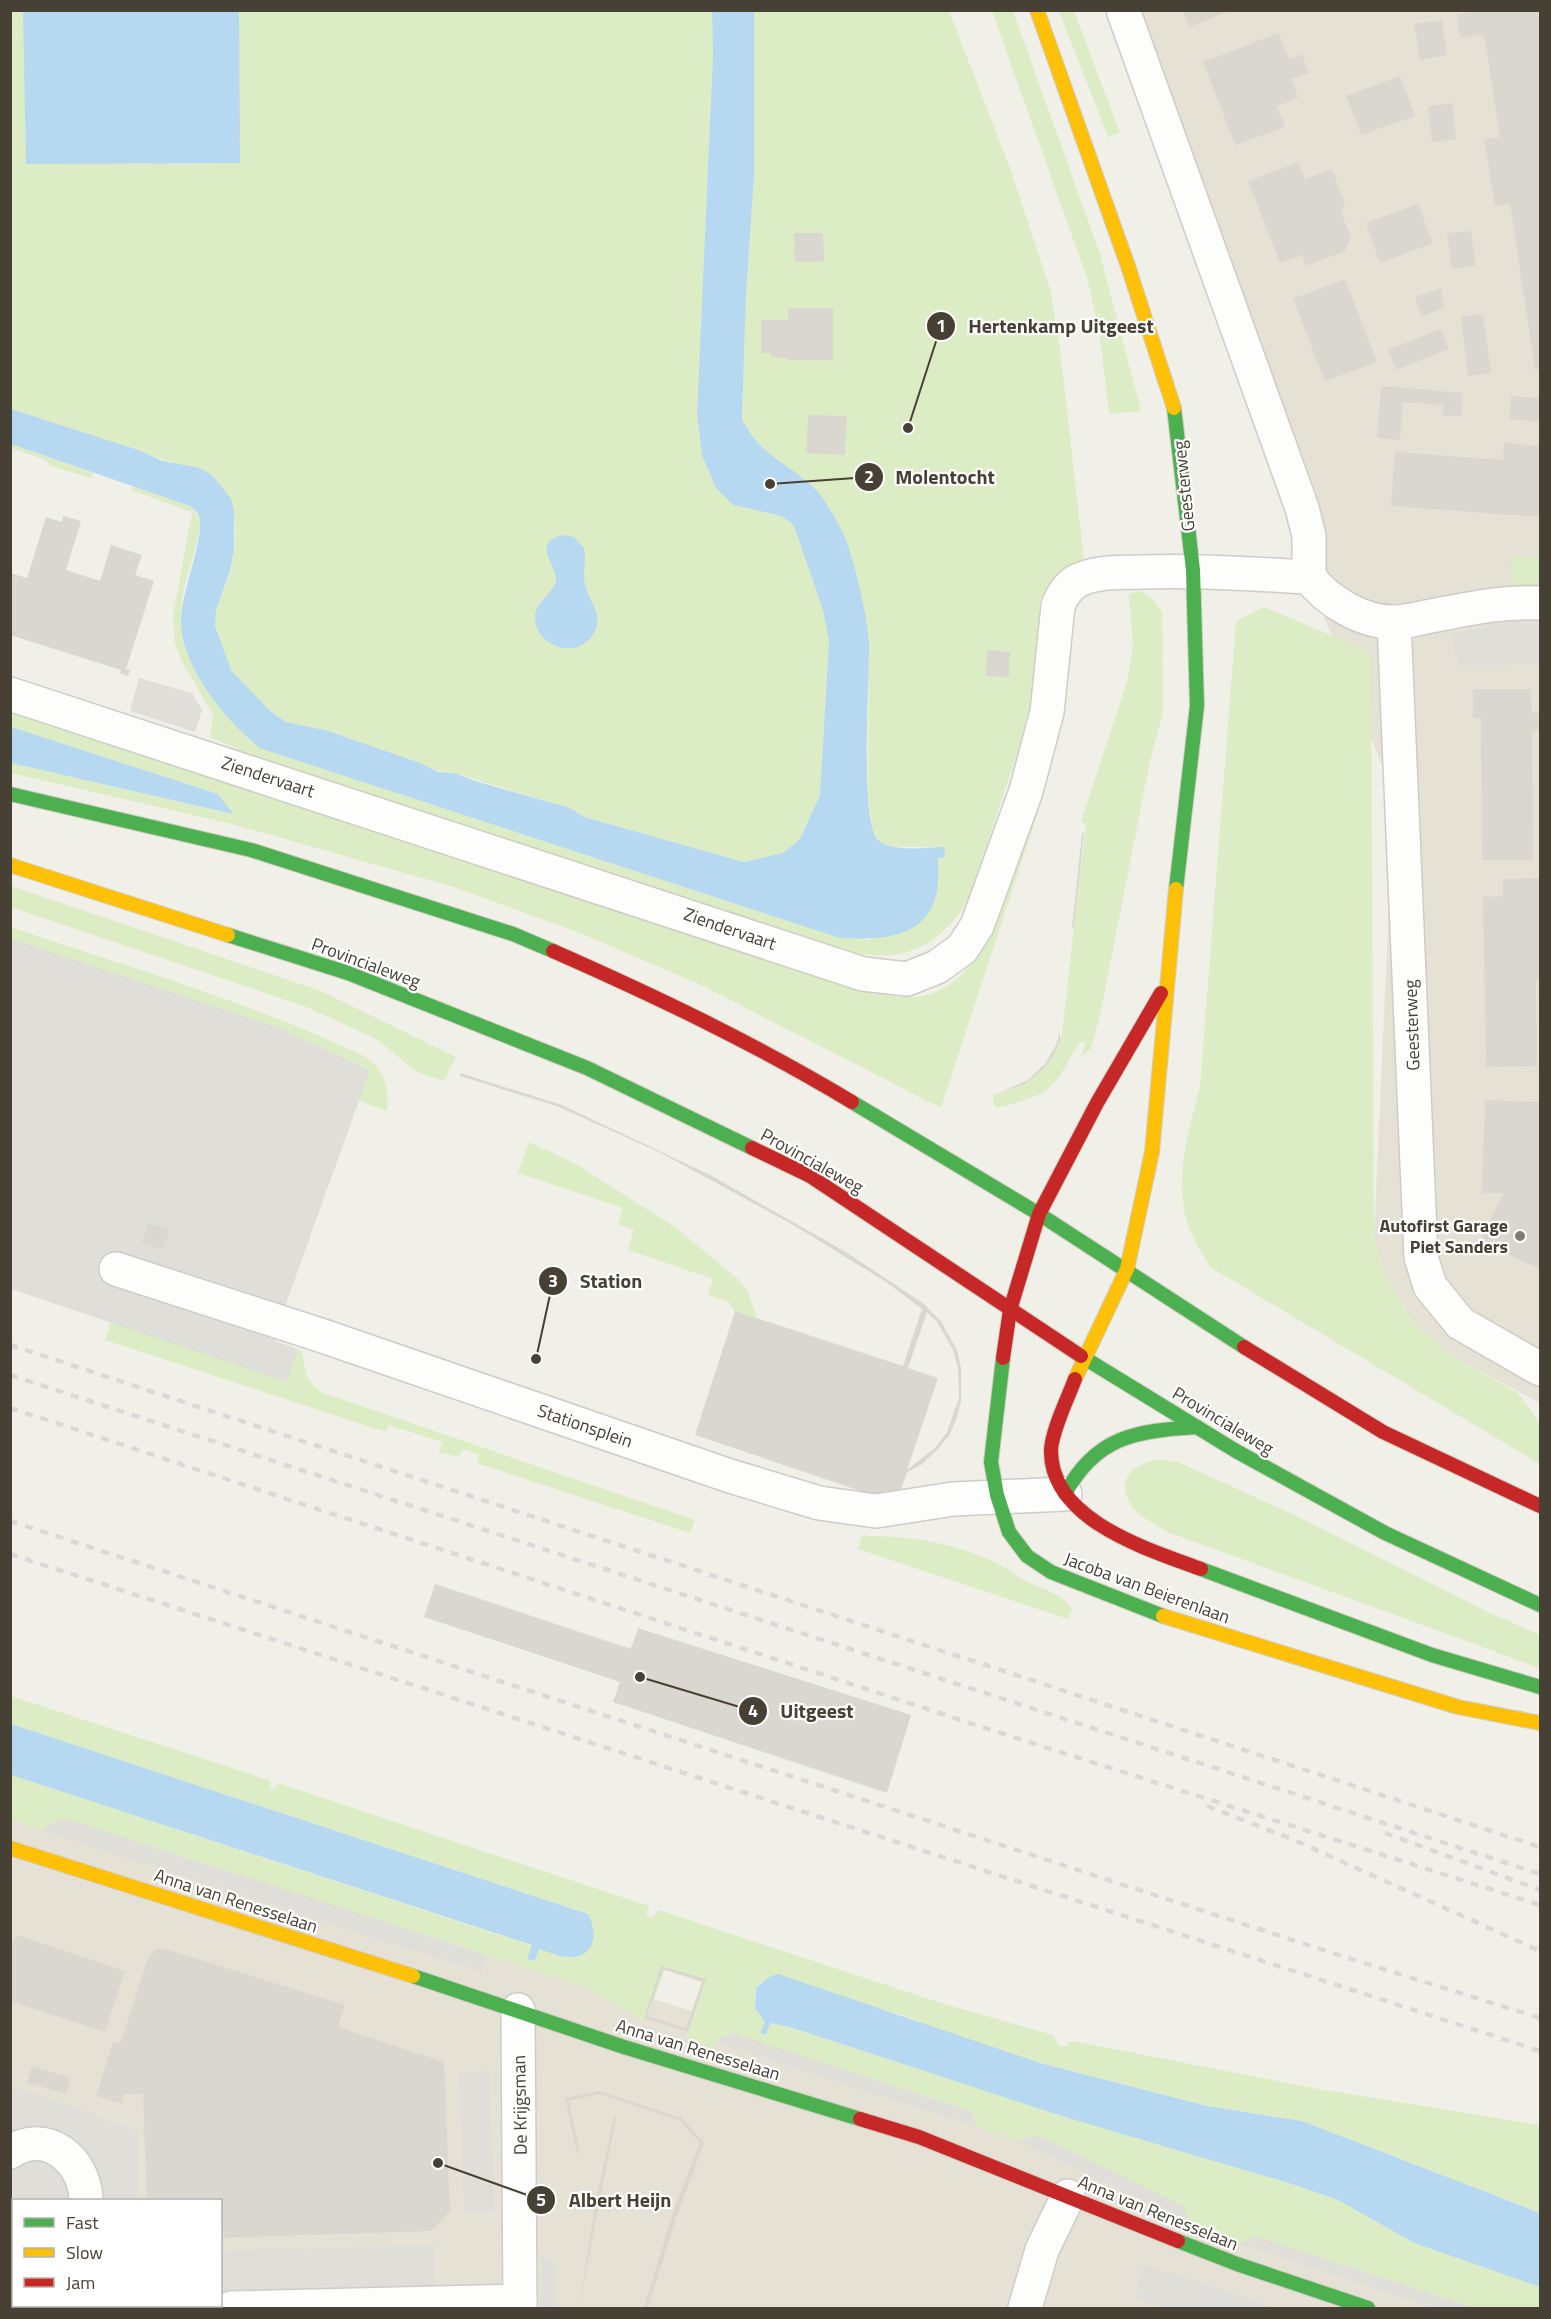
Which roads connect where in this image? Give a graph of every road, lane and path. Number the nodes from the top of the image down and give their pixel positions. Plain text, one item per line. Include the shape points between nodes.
1 (1037, 10) edge
2 (1123, 10) edge
3 (1193, 570) junction
4 (1308, 577) junction
5 (1540, 603) edge
6 (1394, 622) junction
7 (10, 694) edge
8 (10, 794) edge
9 (10, 865) edge
10 (1166, 983) junction
11 (1040, 1214) junction
12 (116, 1269) dead end
13 (1127, 1269) junction
14 (1010, 1310) junction
15 (1083, 1358) junction
16 (1540, 1369) edge
17 (1197, 1427) junction
18 (1065, 1494) junction
19 (997, 1495) junction
20 (1540, 1506) edge
21 (1540, 1605) edge
22 (1540, 1687) edge
23 (1540, 1723) edge
24 (10, 1848) edge
25 (518, 2010) junction
26 (10, 2152) edge
27 (1068, 2196) junction
28 (86, 2199) edge
29 (520, 2305) edge
30 (231, 2308) edge
31 (244, 2308) edge
32 (1025, 2308) edge
33 (1368, 2308) edge

1 - 3 main road, Geesterweg via 1173,402
2 - 4 street via 1302,508 1309,536
3 - 4 street, Ziendervaart
3 - 7 street, Ziendervaart via 1087,577 1063,593 1058,606 1047,712 1026,791 977,926 962,950 937,967 907,979 863,974
3 - 10 main road, Geesterweg via 1197,706
4 - 6 street via 1321,594 1342,606
5 - 6 street via 1512,601
6 - 16 street, Geesterweg via 1421,1257 1430,1286 1460,1323
8 - 11 main road via 251,850 513,934 655,996 793,1066
9 - 14 main road, Provincialeweg via 348,973 587,1068 810,1176
10 - 11 main road, Geesterweg via 1097,1103
10 - 13 main road, Geesterweg via 1152,1152
11 - 13 main road
11 - 14 main road, Geesterweg
12 - 19 street, Stationsplein via 819,1503 876,1511
13 - 15 main road, Geesterweg
13 - 20 main road via 1383,1432
14 - 15 main road, Provincialeweg
14 - 19 main road, Jacoba van Beierenlaan via 994,1419 991,1462
15 - 17 main road, Provincialeweg
15 - 18 main road, Jacoba van Beierenlaan via 1051,1448 1054,1473
17 - 18 main road via 1151,1430 1100,1447 1073,1476
17 - 21 main road, Provincialeweg via 1385,1533
18 - 19 street, Stationsplein
18 - 22 main road, Jacoba van Beierenlaan via 1111,1532 1178,1560 1432,1655
19 - 23 main road, Jacoba van Beierenlaan via 1009,1532 1027,1556 1051,1572 1158,1615 1458,1707
24 - 25 main road, Anna van Renesselaan
25 - 27 main road, Anna van Renesselaan via 624,2047 919,2137
25 - 29 street, De Krijgsman
26 - 28 street via 24,2143 45,2143 72,2160 81,2176
27 - 32 street via 1042,2250
27 - 33 main road, Anna van Renesselaan via 1237,2264
29 - 31 street
30 - 31 street

